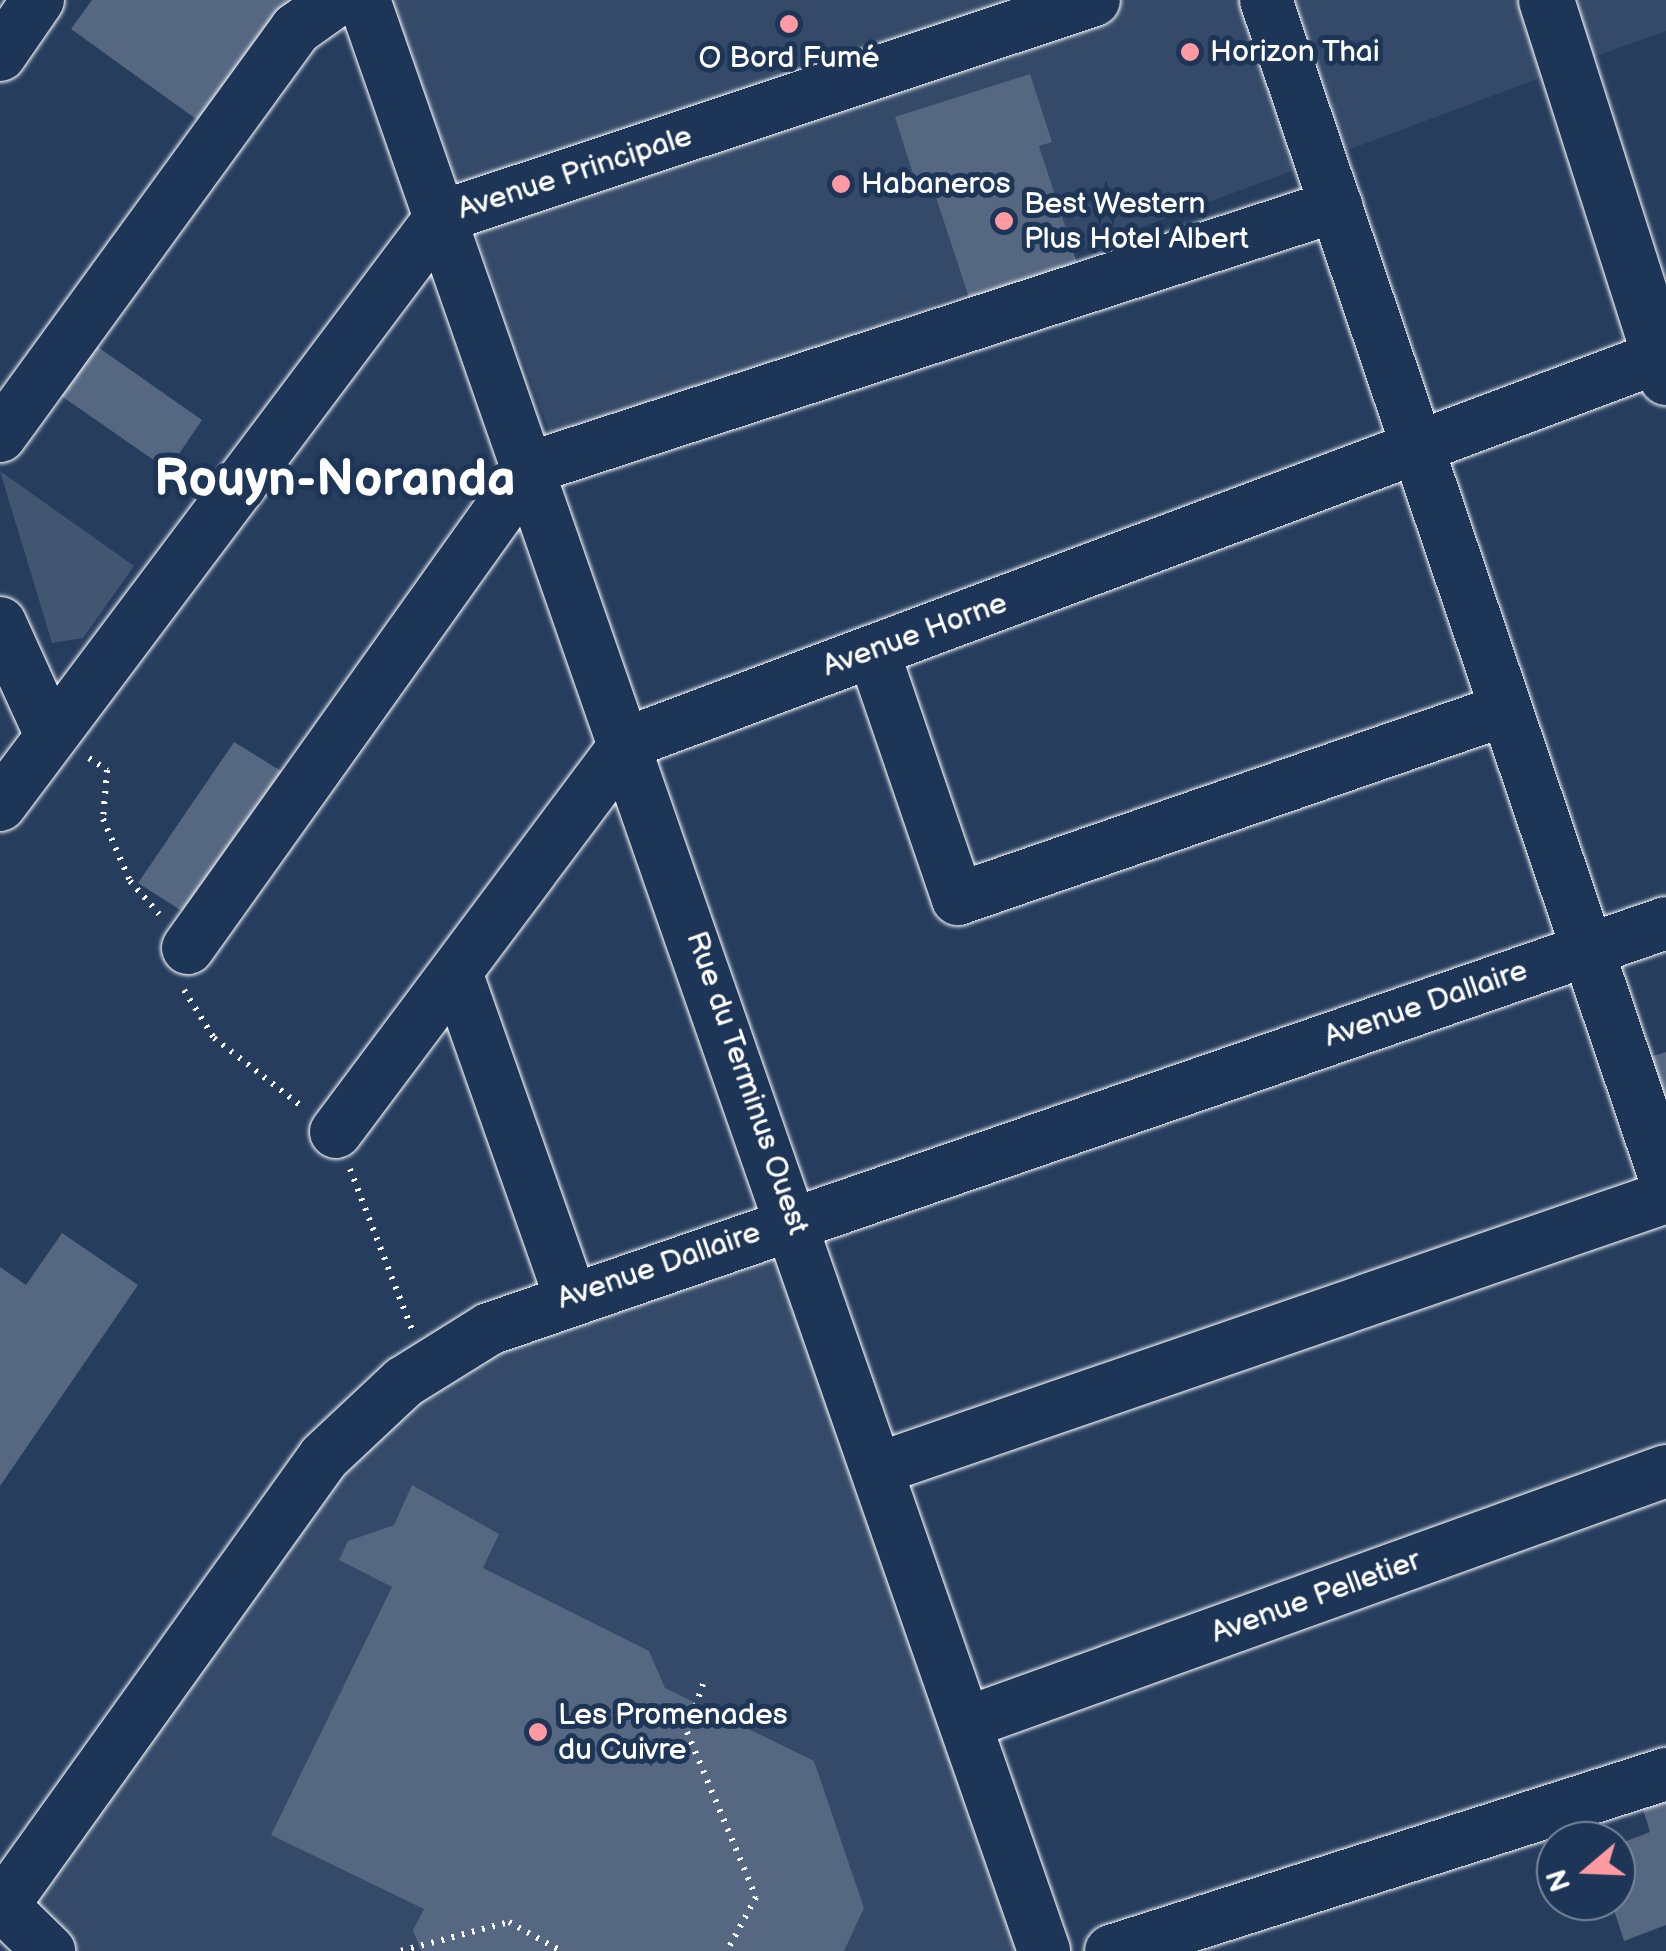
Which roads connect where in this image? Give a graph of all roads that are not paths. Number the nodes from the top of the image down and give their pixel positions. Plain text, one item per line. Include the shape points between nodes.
1 (38, 0) edge
2 (338, 0) edge
3 (364, 0) edge
4 (1094, 0) edge
5 (1266, 0) edge
6 (1546, 0) edge
7 (0, 55) edge
8 (1336, 206) junction
9 (441, 218) junction
10 (1663, 367) edge
11 (0, 436) edge
12 (1423, 446) junction
13 (530, 468) junction
14 (0, 623) edge
15 (873, 651) junction
16 (1506, 710) junction
17 (24, 729) edge
18 (627, 743) junction
19 (0, 806) edge
20 (1666, 923) edge
21 (188, 948) road end
22 (1590, 948) junction
23 (458, 978) junction
24 (336, 1132) dead end
25 (1666, 1182) edge
26 (1666, 1197) edge
27 (795, 1218) junction
28 (570, 1296) junction
29 (880, 1468) junction
30 (1666, 1471) edge
31 (966, 1723) junction
32 (1666, 1774) edge
33 (1, 1904) edge
34 (49, 1951) edge
35 (1044, 1951) edge
36 (1111, 1951) edge

1 - 7 street
2 - 11 street via 296,29
3 - 9 street, Rue du Terminus Ouest
4 - 9 street, Avenue Principale
5 - 8 street
6 - 10 main road
8 - 12 street
8 - 13 street
9 - 13 street, Rue du Terminus Ouest
9 - 17 street, Avenue Principale
10 - 12 street, Avenue Horne
12 - 15 street, Avenue Horne
12 - 16 street
13 - 18 street, Rue du Terminus Ouest
13 - 21 street
14 - 17 street
15 - 16 street via 958,899
15 - 18 street, Avenue Horne
16 - 22 street
17 - 19 street, Avenue Principale
18 - 23 street
18 - 27 street, Rue du Terminus Ouest
20 - 22 street, Avenue Dallaire
22 - 25 street
22 - 27 street, Avenue Dallaire
23 - 24 street
23 - 28 street
26 - 29 street
27 - 28 street, Avenue Dallaire
27 - 29 street, Rue du Terminus Ouest
28 - 33 street, Avenue Dallaire via 488,1329 404,1382 324,1457
29 - 31 street, Rue du Terminus Ouest
30 - 31 street, Avenue Pelletier
31 - 35 street, Rue du Terminus Ouest
32 - 36 street
33 - 34 street

